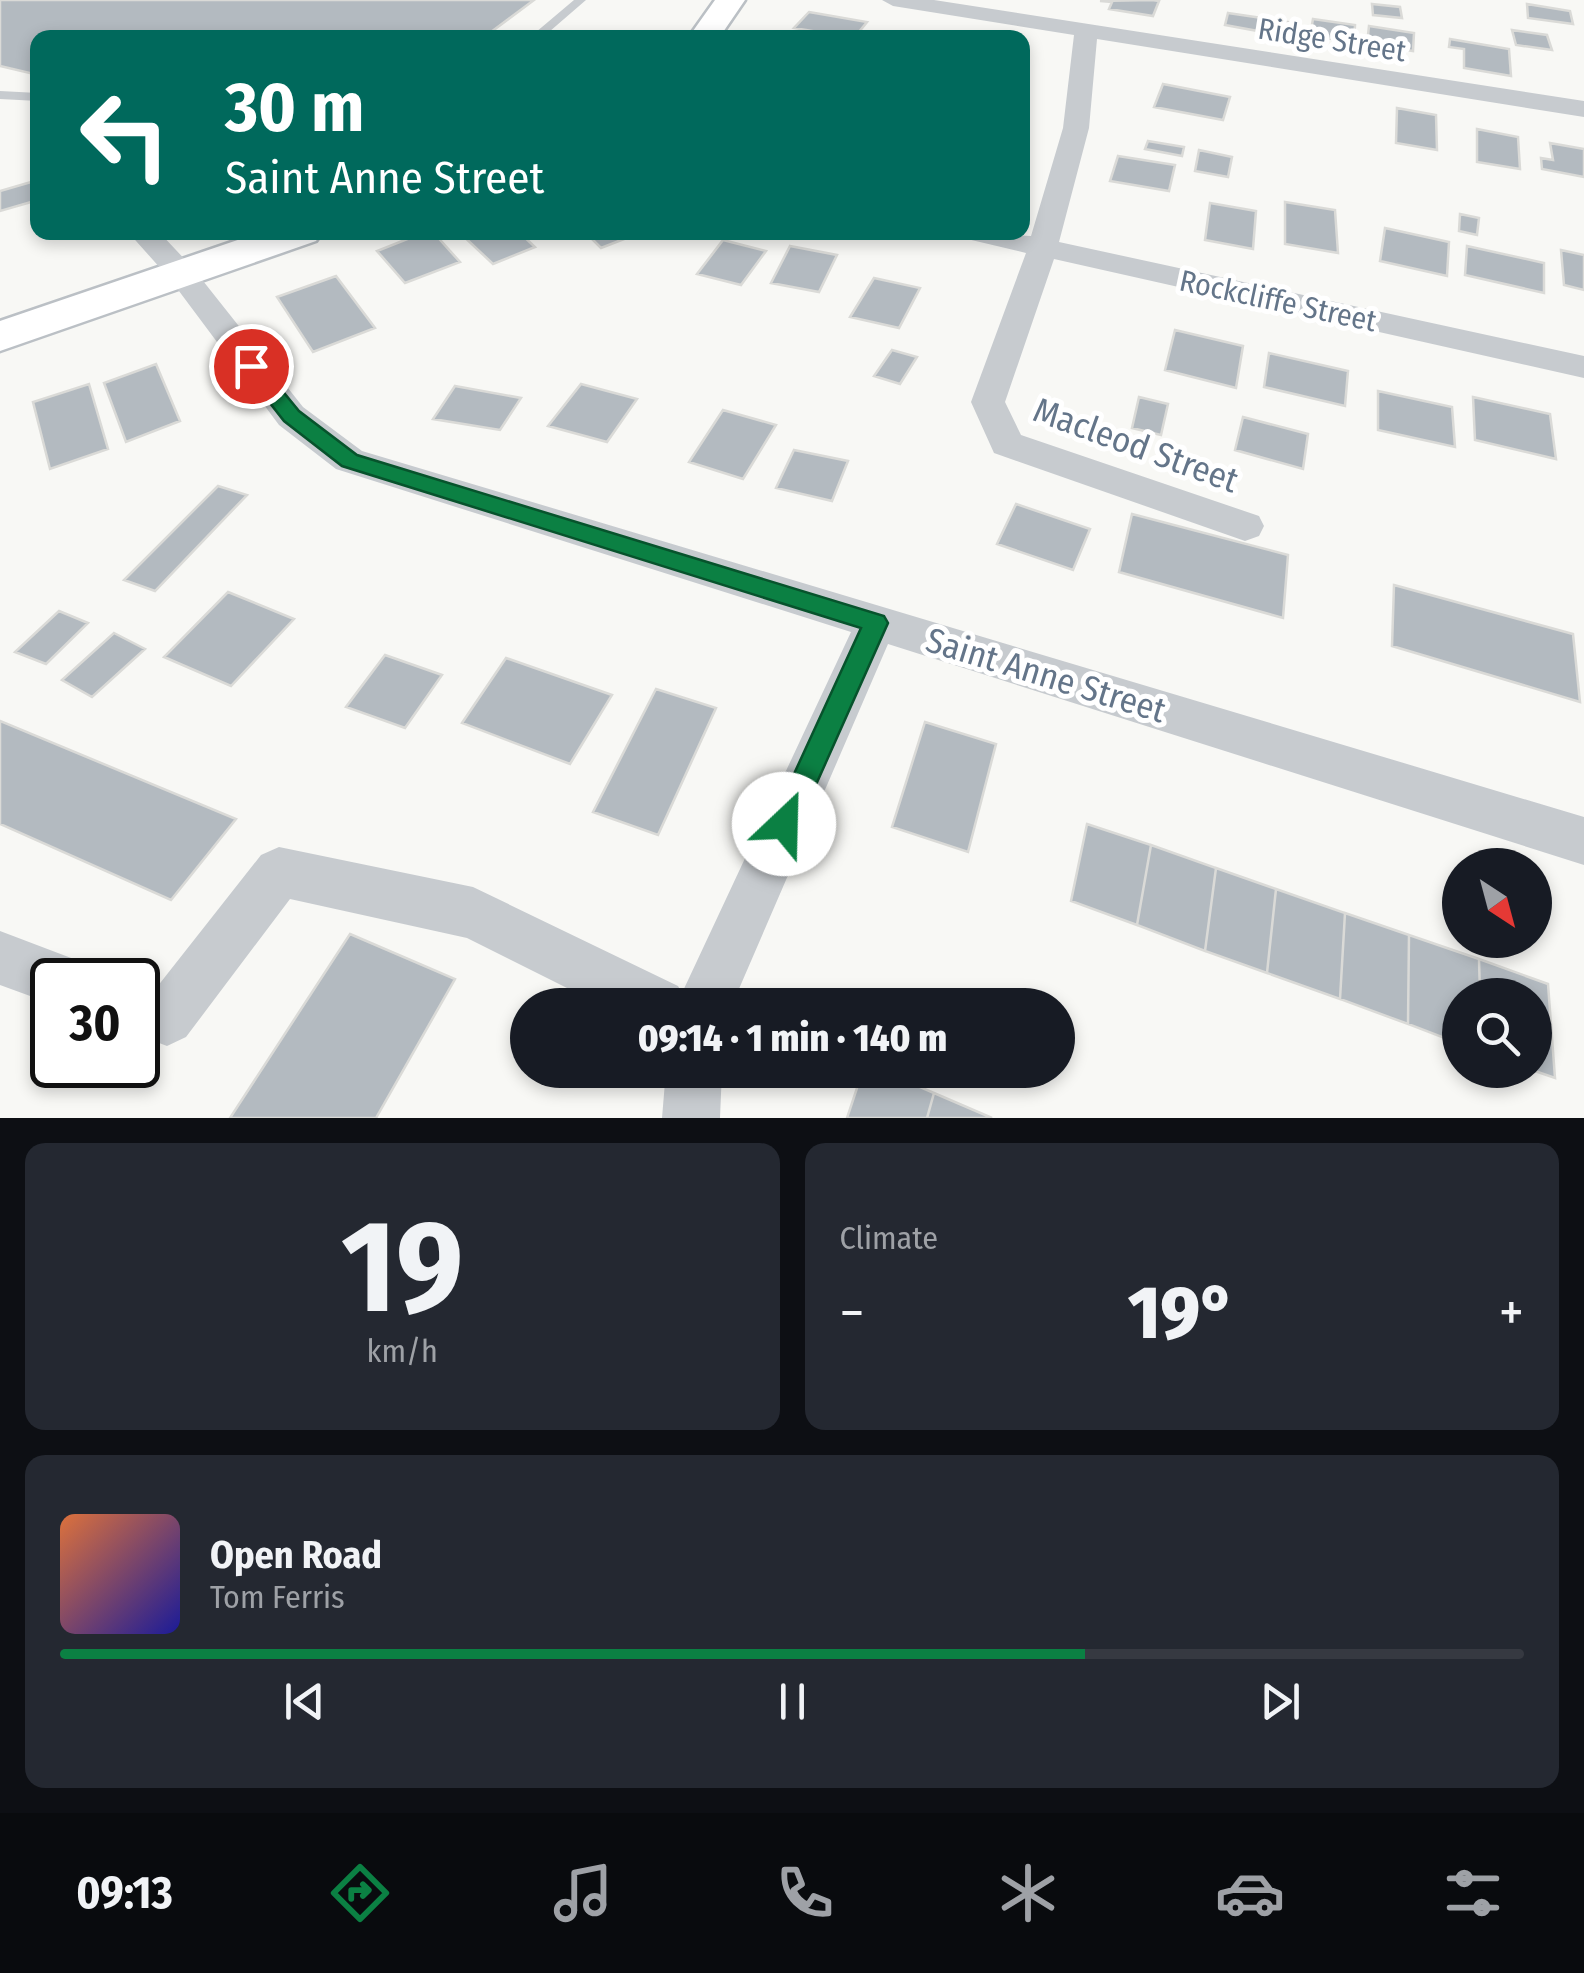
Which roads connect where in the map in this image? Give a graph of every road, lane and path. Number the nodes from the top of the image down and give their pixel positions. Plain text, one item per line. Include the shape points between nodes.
1 (581, 0) edge
2 (730, 0) edge
3 (893, 0) edge
4 (544, 30) edge
5 (709, 30) edge
6 (1086, 33) junction
7 (0, 95) edge
8 (30, 97) edge
9 (1584, 109) edge
10 (150, 240) edge
11 (278, 240) edge
12 (1004, 240) edge
13 (1042, 250) junction
14 (181, 273) junction
15 (0, 337) edge
16 (1584, 367) edge
17 (1245, 526) dead end
18 (876, 623) junction
19 (1584, 841) edge
20 (0, 958) edge
21 (30, 969) edge
22 (624, 988) edge
23 (712, 988) edge
24 (160, 1016) edge
25 (693, 1088) edge
26 (691, 1118) edge

1 - 4 lane
2 - 5 main road
3 - 6 street, Ridge Street
6 - 9 street, Ridge Street
6 - 13 street, Macleod Street via 1076,128
7 - 8 lane
10 - 14 street, Saint Anne Street
11 - 14 main road
12 - 13 street, Rockcliffe Street
13 - 16 street, Rockcliffe Street
13 - 17 street, Macleod Street via 988,402 1007,444
14 - 15 main road
14 - 18 street, Saint Anne Street via 292,416 350,460
18 - 19 street, Saint Anne Street
18 - 23 street
20 - 21 street
22 - 24 street via 473,913 278,872 167,1018
25 - 26 street

